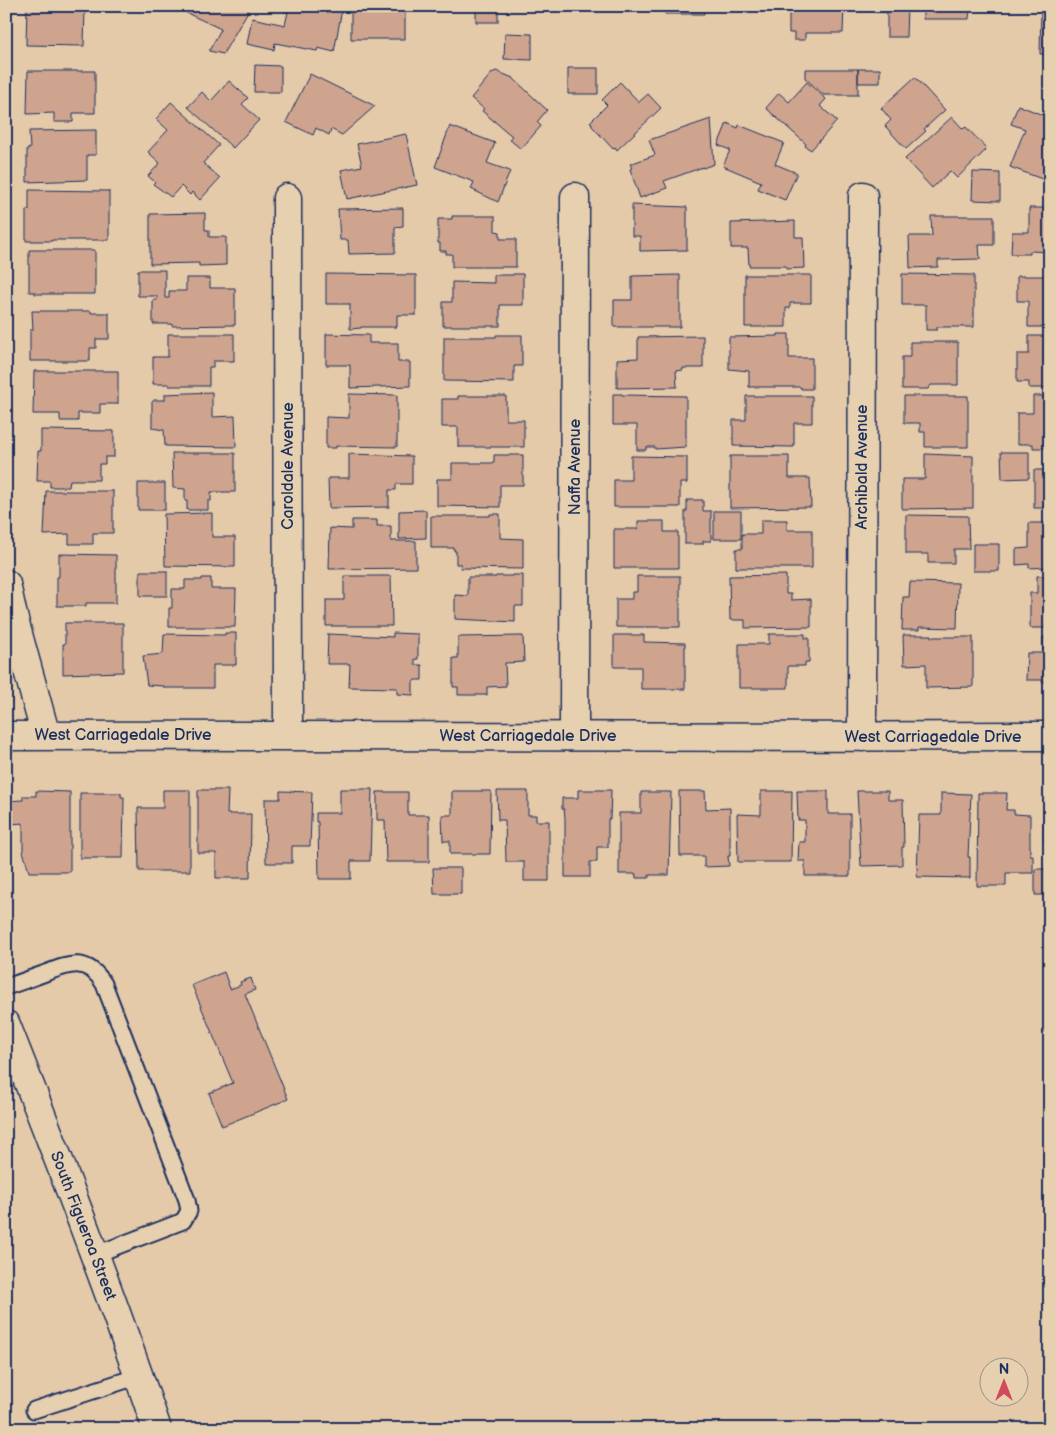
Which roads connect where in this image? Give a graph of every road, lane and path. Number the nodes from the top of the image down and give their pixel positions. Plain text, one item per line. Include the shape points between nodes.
1 (863, 196) dead end
2 (575, 197) dead end
3 (287, 198) dead end
4 (6, 584) edge
5 (288, 734) junction
6 (6, 736) edge
7 (46, 736) junction
8 (574, 736) junction
9 (1050, 736) edge
10 (862, 737) junction
11 (6, 987) edge
12 (8, 1033) edge
13 (94, 1255) junction
14 (139, 1376) junction
15 (34, 1410) dead end
16 (157, 1429) edge

1 - 10 street, Archibald Avenue
2 - 8 street, Naffa Avenue
3 - 5 street, Caroldale Avenue
4 - 7 street
5 - 7 street, West Carriagedale Drive
5 - 8 street, West Carriagedale Drive
6 - 7 street, West Carriagedale Drive
8 - 10 street, West Carriagedale Drive
9 - 10 street, West Carriagedale Drive
11 - 13 lane via 70,964 98,973 187,1200 189,1211 184,1221
12 - 13 street, South Figueroa Street
13 - 14 street, South Figueroa Street
14 - 15 lane
14 - 16 street, South Figueroa Street

